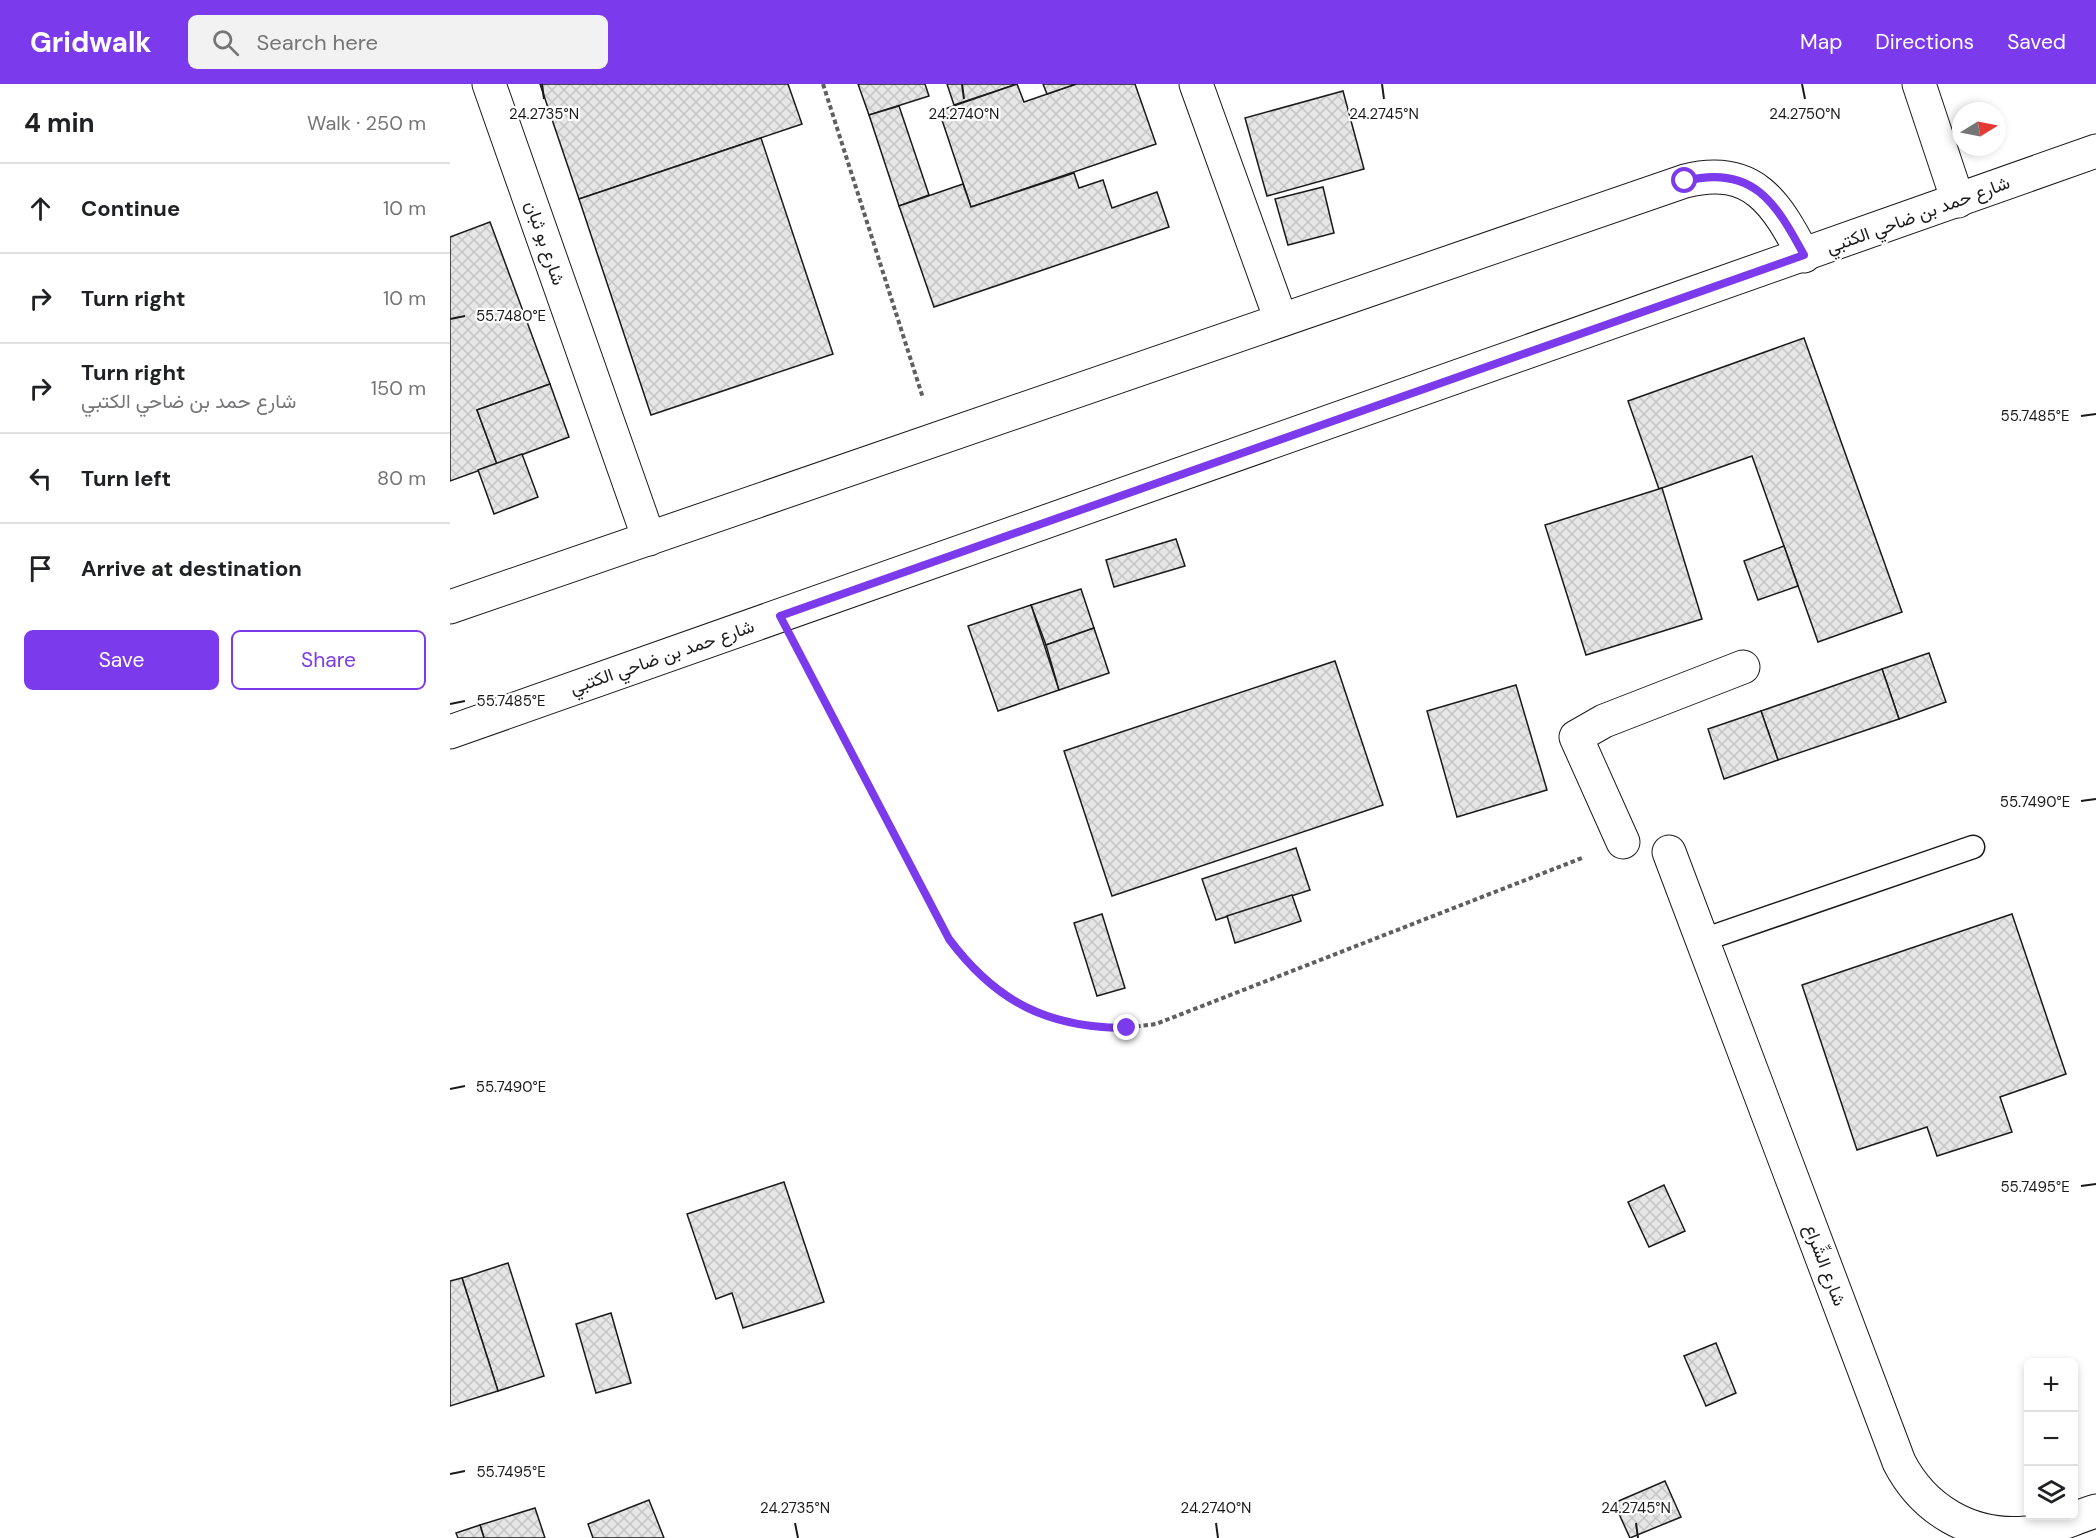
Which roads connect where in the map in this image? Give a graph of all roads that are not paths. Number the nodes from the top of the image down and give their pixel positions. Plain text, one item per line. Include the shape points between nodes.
1 (489, 84) edge
2 (1196, 84) edge
3 (1918, 84) edge
4 (2096, 151) edge
5 (1958, 201) junction
6 (1804, 255) junction
7 (1281, 320) junction
8 (649, 539) junction
9 (450, 607) edge
10 (1743, 667) dead end
11 (450, 732) edge
12 (1623, 842) road end
13 (1973, 847) dead end
14 (1669, 852) dead end
15 (1703, 940) junction
16 (2096, 1510) edge

1 - 8 street, شارع بو ثبان
2 - 7 street
3 - 5 street
4 - 5 street, شارع حمد بن ضاحي الكتبي
5 - 6 street, شارع حمد بن ضاحي الكتبي
6 - 7 street via 1781,213 1765,195 1746,183 1706,176
6 - 11 street, شارع حمد بن ضاحي الكتبي
7 - 8 street
8 - 9 street
10 - 12 street via 1604,721 1576,737
13 - 15 lane
14 - 15 street, شارع الشِّراع
15 - 16 street, شارع الشِّراع via 1910,1484 1947,1518 1970,1529 1997,1534 2026,1534

